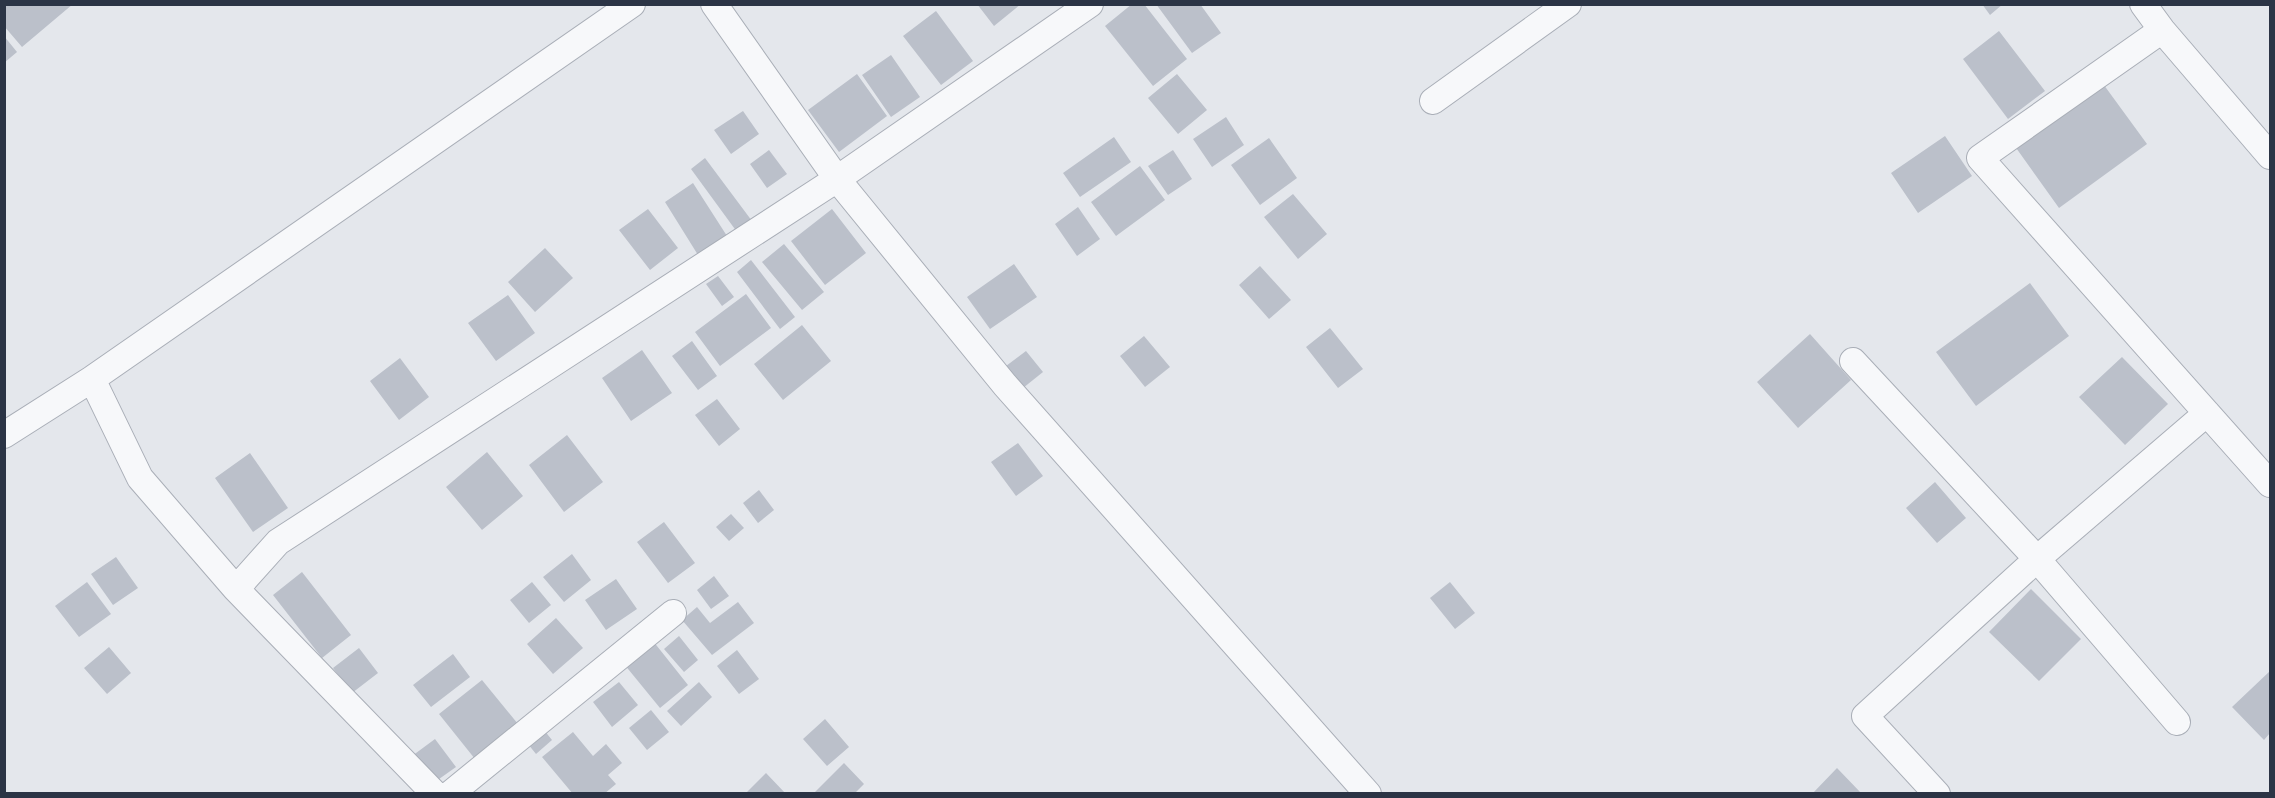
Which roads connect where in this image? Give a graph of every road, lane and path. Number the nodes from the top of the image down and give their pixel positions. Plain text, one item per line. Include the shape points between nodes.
1 (632, 4) edge
2 (714, 4) edge
3 (1090, 4) edge
4 (1568, 4) edge
5 (2143, 4) edge
6 (2162, 30) junction
7 (1433, 101) dead end
8 (2267, 146) edge
9 (837, 179) junction
10 (1853, 361) dead end
11 (92, 379) junction
12 (2206, 413) junction
13 (4, 435) edge
14 (2271, 484) edge
15 (2037, 559) junction
16 (236, 589) junction
17 (673, 614) dead end
18 (2177, 722) dead end
19 (435, 794) edge
20 (450, 794) edge
21 (1368, 794) edge
22 (1937, 794) edge

1 - 11 street
2 - 9 street
3 - 9 street
4 - 7 street
5 - 6 street
6 - 8 street
6 - 12 street via 1980,158
9 - 16 street via 278,542
9 - 21 street via 1005,386
10 - 15 street
11 - 13 street
11 - 16 street via 140,478
12 - 14 street
12 - 15 street
15 - 18 street
15 - 22 street via 1865,716
16 - 19 street
17 - 20 street

